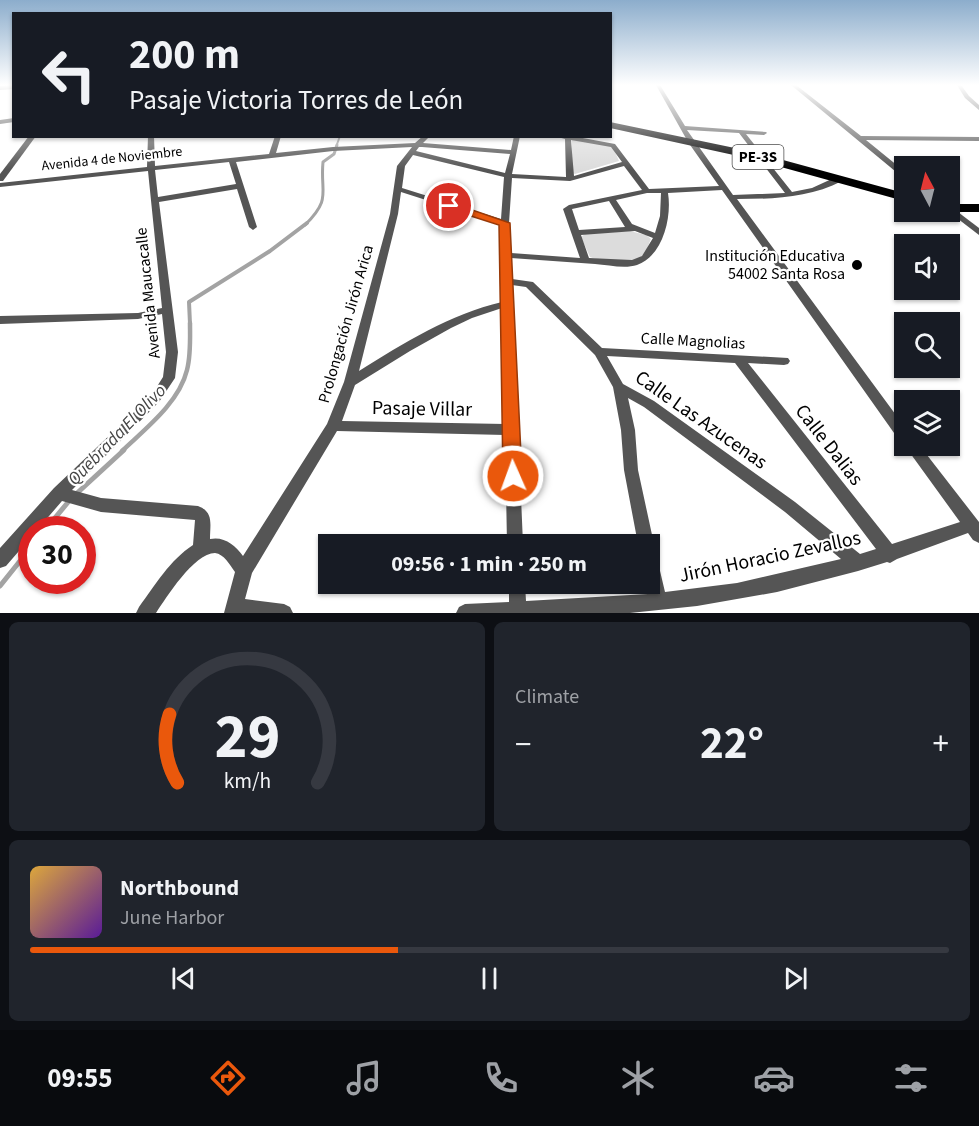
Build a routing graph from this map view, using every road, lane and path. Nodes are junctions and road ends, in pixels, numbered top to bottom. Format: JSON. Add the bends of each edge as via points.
{"nodes":[{"id":1,"x":675,"y":114,"type":"edge"},
{"id":2,"x":829,"y":114,"type":"edge"},
{"id":3,"x":612,"y":125,"type":"edge"},
{"id":4,"x":683,"y":128,"type":"junction"},
{"id":5,"x":741,"y":132,"type":"junction"},
{"id":6,"x":764,"y":133,"type":"dead end"},
{"id":7,"x":31,"y":138,"type":"edge"},
{"id":8,"x":151,"y":138,"type":"edge"},
{"id":9,"x":277,"y":138,"type":"edge"},
{"id":10,"x":425,"y":138,"type":"edge"},
{"id":11,"x":517,"y":138,"type":"edge"},
{"id":12,"x":568,"y":138,"type":"edge"},
{"id":13,"x":574,"y":138,"type":"edge"},
{"id":14,"x":859,"y":138,"type":"junction"},
{"id":15,"x":979,"y":139,"type":"edge"},
{"id":16,"x":691,"y":142,"type":"junction"},
{"id":17,"x":414,"y":148,"type":"junction"},
{"id":18,"x":514,"y":152,"type":"junction"},
{"id":19,"x":272,"y":154,"type":"junction"},
{"id":20,"x":763,"y":158,"type":"junction"},
{"id":21,"x":232,"y":159,"type":"junction"},
{"id":22,"x":14,"y":160,"type":"junction"},
{"id":23,"x":0,"y":161,"type":"edge"},
{"id":24,"x":627,"y":163,"type":"junction"},
{"id":25,"x":894,"y":166,"type":"edge"},
{"id":26,"x":151,"y":168,"type":"junction"},
{"id":27,"x":508,"y":176,"type":"junction"},
{"id":28,"x":0,"y":179,"type":"edge"},
{"id":29,"x":570,"y":179,"type":"junction"},
{"id":30,"x":839,"y":179,"type":"junction"},
{"id":31,"x":0,"y":185,"type":"edge"},
{"id":32,"x":240,"y":186,"type":"junction"},
{"id":33,"x":398,"y":189,"type":"junction"},
{"id":34,"x":664,"y":190,"type":"junction"},
{"id":35,"x":647,"y":191,"type":"junction"},
{"id":36,"x":728,"y":193,"type":"junction"},
{"id":37,"x":790,"y":194,"type":"junction"},
{"id":38,"x":894,"y":194,"type":"edge"},
{"id":39,"x":611,"y":199,"type":"junction"},
{"id":40,"x":154,"y":200,"type":"junction"},
{"id":41,"x":960,"y":208,"type":"edge"},
{"id":42,"x":979,"y":208,"type":"edge"},
{"id":43,"x":960,"y":216,"type":"edge"},
{"id":44,"x":505,"y":223,"type":"junction"},
{"id":45,"x":253,"y":227,"type":"dead end"},
{"id":46,"x":634,"y":229,"type":"junction"},
{"id":47,"x":979,"y":232,"type":"edge"},
{"id":48,"x":575,"y":233,"type":"junction"},
{"id":49,"x":657,"y":237,"type":"junction"},
{"id":50,"x":506,"y":255,"type":"junction"},
{"id":51,"x":585,"y":259,"type":"junction"},
{"id":52,"x":506,"y":281,"type":"junction"},
{"id":53,"x":507,"y":304,"type":"junction"},
{"id":54,"x":166,"y":310,"type":"junction"},
{"id":55,"x":0,"y":320,"type":"edge"},
{"id":56,"x":599,"y":352,"type":"junction"},
{"id":57,"x":739,"y":360,"type":"junction"},
{"id":58,"x":784,"y":361,"type":"dead end"},
{"id":59,"x":350,"y":382,"type":"junction"},
{"id":60,"x":620,"y":387,"type":"junction"},
{"id":61,"x":894,"y":422,"type":"edge"},
{"id":62,"x":333,"y":426,"type":"junction"},
{"id":63,"x":511,"y":430,"type":"junction"},
{"id":64,"x":920,"y":456,"type":"edge"},
{"id":65,"x":68,"y":496,"type":"junction"},
{"id":66,"x":975,"y":530,"type":"edge"},
{"id":67,"x":515,"y":534,"type":"edge"},
{"id":68,"x":644,"y":534,"type":"edge"},
{"id":69,"x":201,"y":548,"type":"junction"},
{"id":70,"x":890,"y":555,"type":"junction"},
{"id":71,"x":0,"y":560,"type":"edge"},
{"id":72,"x":858,"y":563,"type":"junction"},
{"id":73,"x":244,"y":570,"type":"junction"},
{"id":74,"x":517,"y":594,"type":"edge"},
{"id":75,"x":656,"y":594,"type":"edge"},
{"id":76,"x":658,"y":602,"type":"junction"},
{"id":77,"x":234,"y":609,"type":"edge"},
{"id":78,"x":518,"y":611,"type":"edge"},
{"id":79,"x":145,"y":613,"type":"edge"},
{"id":80,"x":284,"y":613,"type":"edge"},
{"id":81,"x":465,"y":613,"type":"edge"}],
"edges":[{"from":1,"to":4,"type":"street"},
{"from":2,"to":14,"type":"street"},
{"from":3,"to":16,"type":"highway","number":"PE-3S"},
{"from":4,"to":5,"type":"street"},
{"from":4,"to":16,"type":"street"},
{"from":5,"to":6,"type":"street"},
{"from":5,"to":20,"type":"street"},
{"from":7,"to":22,"type":"street"},
{"from":8,"to":26,"type":"street","name":"Avenida Maucacalle"},
{"from":9,"to":19,"type":"street"},
{"from":10,"to":17,"type":"street","name":"Prolongación Jirón Arica"},
{"from":11,"to":18,"type":"street"},
{"from":12,"to":29,"type":"street"},
{"from":13,"to":24,"type":"street","via":[[613,145]]},
{"from":14,"to":15,"type":"street"},
{"from":14,"to":25,"type":"street"},
{"from":16,"to":20,"type":"highway","number":"PE-3S"},
{"from":16,"to":36,"type":"street"},
{"from":17,"to":18,"type":"street","name":"Avenida 4 de Noviembre"},
{"from":17,"to":19,"type":"street","name":"Avenida 4 de Noviembre","via":[[331,147]]},
{"from":17,"to":27,"type":"street"},
{"from":17,"to":33,"type":"street","name":"Prolongación Jirón Arica","via":[[401,166]]},
{"from":18,"to":27,"type":"street"},
{"from":19,"to":21,"type":"street","name":"Avenida 4 de Noviembre"},
{"from":20,"to":30,"type":"highway","number":"PE-3S"},
{"from":20,"to":37,"type":"street"},
{"from":21,"to":26,"type":"street","name":"Avenida 4 de Noviembre"},
{"from":21,"to":32,"type":"street"},
{"from":22,"to":23,"type":"street"},
{"from":22,"to":28,"type":"street"},
{"from":24,"to":29,"type":"street"},
{"from":24,"to":35,"type":"street"},
{"from":26,"to":31,"type":"street","name":"Avenida 4 de Noviembre"},
{"from":26,"to":40,"type":"street","name":"Avenida Maucacalle"},
{"from":27,"to":29,"type":"street"},
{"from":27,"to":44,"type":"street"},
{"from":30,"to":37,"type":"street","via":[[826,187]]},
{"from":30,"to":38,"type":"highway","number":"PE-3S"},
{"from":32,"to":40,"type":"street"},
{"from":32,"to":45,"type":"street"},
{"from":33,"to":44,"type":"street"},
{"from":33,"to":59,"type":"street","name":"Prolongación Jirón Arica"},
{"from":34,"to":35,"type":"street"},
{"from":34,"to":36,"type":"street"},
{"from":34,"to":49,"type":"street","via":[[667,206]]},
{"from":35,"to":39,"type":"street"},
{"from":36,"to":37,"type":"street"},
{"from":36,"to":61,"type":"street"},
{"from":39,"to":46,"type":"street"},
{"from":39,"to":48,"type":"street","via":[[568,207]]},
{"from":40,"to":54,"type":"street","name":"Avenida Maucacalle"},
{"from":41,"to":42,"type":"highway"},
{"from":43,"to":47,"type":"street"},
{"from":44,"to":50,"type":"street"},
{"from":46,"to":48,"type":"street"},
{"from":46,"to":49,"type":"street"},
{"from":48,"to":51,"type":"street"},
{"from":49,"to":51,"type":"street","via":[[645,258],[633,262]]},
{"from":50,"to":51,"type":"street"},
{"from":50,"to":52,"type":"street"},
{"from":52,"to":53,"type":"street"},
{"from":52,"to":56,"type":"street","name":"Calle Las Azucenas","via":[[529,284]]},
{"from":53,"to":59,"type":"street","via":[[488,307],[460,320]]},
{"from":53,"to":63,"type":"street"},
{"from":54,"to":55,"type":"street","via":[[138,316]]},
{"from":54,"to":65,"type":"street","name":"Avenida Maucacalle","via":[[172,361],[164,388]]},
{"from":56,"to":57,"type":"street","name":"Calle Magnolias"},
{"from":56,"to":60,"type":"street","name":"Calle Las Azucenas"},
{"from":57,"to":58,"type":"street","name":"Calle Magnolias"},
{"from":57,"to":70,"type":"street","name":"Calle Dalias"},
{"from":59,"to":62,"type":"street","name":"Prolongación Jirón Arica"},
{"from":60,"to":68,"type":"street"},
{"from":60,"to":72,"type":"street","name":"Calle Las Azucenas","via":[[650,404],[781,500]]},
{"from":62,"to":63,"type":"street","name":"Pasaje Villar"},
{"from":62,"to":73,"type":"street","name":"Prolongación Jirón Arica"},
{"from":63,"to":67,"type":"street"},
{"from":64,"to":66,"type":"street"},
{"from":65,"to":69,"type":"street","via":[[101,505],[198,513],[204,524]]},
{"from":65,"to":71,"type":"street","name":"Avenida Maucacalle"},
{"from":66,"to":70,"type":"street","name":"Jirón Horacio Zevallos"},
{"from":69,"to":73,"type":"street","via":[[226,549]]},
{"from":69,"to":79,"type":"street","via":[[187,558]]},
{"from":70,"to":72,"type":"street","name":"Jirón Horacio Zevallos"},
{"from":72,"to":76,"type":"street","name":"Jirón Horacio Zevallos","via":[[755,587]]},
{"from":73,"to":77,"type":"street","name":"Prolongación Jirón Arica"},
{"from":74,"to":78,"type":"street"},
{"from":75,"to":76,"type":"street"},
{"from":76,"to":78,"type":"street","name":"Jirón Horacio Zevallos"},
{"from":77,"to":80,"type":"street"},
{"from":78,"to":81,"type":"street","name":"Jirón Horacio Zevallos"}]}
